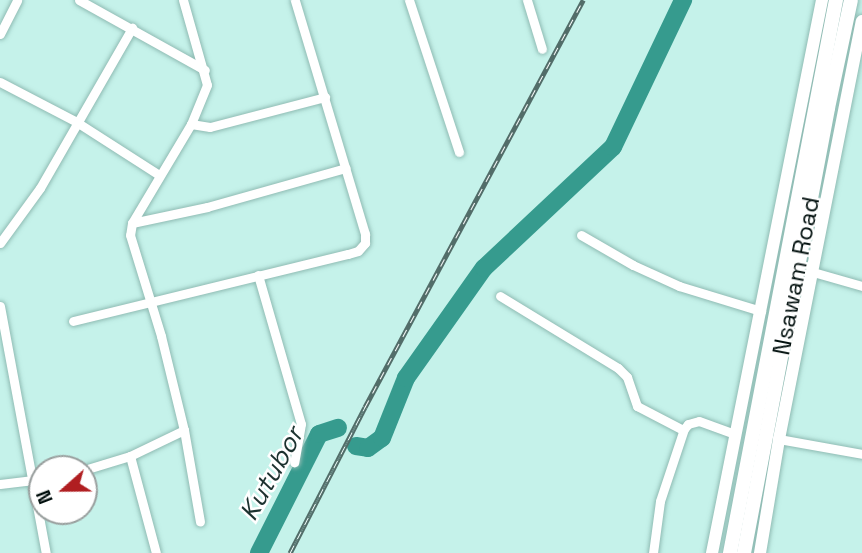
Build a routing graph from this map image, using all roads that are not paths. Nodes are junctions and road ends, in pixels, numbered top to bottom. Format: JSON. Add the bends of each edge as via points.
{"nodes":[{"id":1,"x":17,"y":0,"type":"edge"},
{"id":2,"x":79,"y":0,"type":"edge"},
{"id":3,"x":183,"y":0,"type":"edge"},
{"id":4,"x":295,"y":0,"type":"edge"},
{"id":5,"x":409,"y":0,"type":"edge"},
{"id":6,"x":527,"y":0,"type":"edge"},
{"id":7,"x":822,"y":0,"type":"edge"},
{"id":8,"x":836,"y":0,"type":"edge"},
{"id":9,"x":851,"y":0,"type":"edge"},
{"id":10,"x":862,"y":21,"type":"edge"},
{"id":11,"x":132,"y":28,"type":"junction"},
{"id":12,"x":0,"y":34,"type":"edge"},
{"id":13,"x":542,"y":49,"type":"dead end"},
{"id":14,"x":205,"y":70,"type":"junction"},
{"id":15,"x":0,"y":82,"type":"edge"},
{"id":16,"x":326,"y":97,"type":"junction"},
{"id":17,"x":75,"y":121,"type":"junction"},
{"id":18,"x":191,"y":124,"type":"junction"},
{"id":19,"x":459,"y":152,"type":"dead end"},
{"id":20,"x":346,"y":168,"type":"junction"},
{"id":21,"x":159,"y":175,"type":"junction"},
{"id":22,"x":132,"y":223,"type":"junction"},
{"id":23,"x":581,"y":235,"type":"dead end"},
{"id":24,"x":0,"y":243,"type":"edge"},
{"id":25,"x":813,"y":272,"type":"junction"},
{"id":26,"x":258,"y":275,"type":"junction"},
{"id":27,"x":862,"y":286,"type":"edge"},
{"id":28,"x":500,"y":296,"type":"dead end"},
{"id":29,"x":151,"y":304,"type":"junction"},
{"id":30,"x":0,"y":306,"type":"edge"},
{"id":31,"x":761,"y":311,"type":"junction"},
{"id":32,"x":73,"y":321,"type":"dead end"},
{"id":33,"x":184,"y":430,"type":"junction"},
{"id":34,"x":683,"y":430,"type":"junction"},
{"id":35,"x":735,"y":434,"type":"junction"},
{"id":36,"x":779,"y":439,"type":"junction"},
{"id":37,"x":862,"y":454,"type":"edge"},
{"id":38,"x":32,"y":455,"type":"edge"},
{"id":39,"x":130,"y":456,"type":"junction"},
{"id":40,"x":294,"y":462,"type":"dead end"},
{"id":41,"x":98,"y":466,"type":"edge"},
{"id":42,"x":28,"y":481,"type":"edge"},
{"id":43,"x":0,"y":484,"type":"edge"},
{"id":44,"x":200,"y":522,"type":"dead end"},
{"id":45,"x":43,"y":525,"type":"edge"},
{"id":46,"x":46,"y":553,"type":"edge"},
{"id":47,"x":156,"y":553,"type":"edge"},
{"id":48,"x":653,"y":553,"type":"edge"},
{"id":49,"x":712,"y":553,"type":"edge"},
{"id":50,"x":730,"y":553,"type":"edge"},
{"id":51,"x":744,"y":553,"type":"edge"},
{"id":52,"x":760,"y":553,"type":"edge"}],
"edges":[{"from":1,"to":12,"type":"street"},
{"from":2,"to":11,"type":"street"},
{"from":3,"to":14,"type":"street"},
{"from":4,"to":16,"type":"street"},
{"from":5,"to":19,"type":"street"},
{"from":6,"to":13,"type":"street"},
{"from":7,"to":31,"type":"main road"},
{"from":8,"to":50,"type":"highway","name":"Nsawam Road"},
{"from":9,"to":51,"type":"highway","name":"Nsawam Road"},
{"from":10,"to":25,"type":"main road"},
{"from":11,"to":14,"type":"street"},
{"from":11,"to":17,"type":"street"},
{"from":14,"to":18,"type":"street","via":[[206,85]]},
{"from":15,"to":17,"type":"street"},
{"from":16,"to":18,"type":"street","via":[[210,127]]},
{"from":16,"to":20,"type":"street"},
{"from":17,"to":21,"type":"street"},
{"from":17,"to":24,"type":"street","via":[[40,188]]},
{"from":18,"to":21,"type":"street"},
{"from":20,"to":22,"type":"street"},
{"from":20,"to":26,"type":"street","via":[[365,234],[362,247]]},
{"from":21,"to":22,"type":"street"},
{"from":22,"to":29,"type":"street","via":[[131,241]]},
{"from":23,"to":31,"type":"street","via":[[679,286]]},
{"from":25,"to":27,"type":"street"},
{"from":25,"to":36,"type":"main road"},
{"from":26,"to":29,"type":"street"},
{"from":26,"to":40,"type":"street","via":[[301,424]]},
{"from":28,"to":34,"type":"street","via":[[618,368],[627,377],[637,405]]},
{"from":29,"to":32,"type":"street"},
{"from":29,"to":33,"type":"street"},
{"from":30,"to":38,"type":"street"},
{"from":31,"to":35,"type":"main road"},
{"from":33,"to":39,"type":"street"},
{"from":33,"to":44,"type":"street"},
{"from":34,"to":35,"type":"street","via":[[699,421]]},
{"from":34,"to":48,"type":"street","via":[[660,501]]},
{"from":35,"to":49,"type":"main road"},
{"from":36,"to":37,"type":"street"},
{"from":36,"to":52,"type":"main road"},
{"from":39,"to":41,"type":"street"},
{"from":39,"to":47,"type":"street"},
{"from":42,"to":43,"type":"street"},
{"from":45,"to":46,"type":"street"}]}
